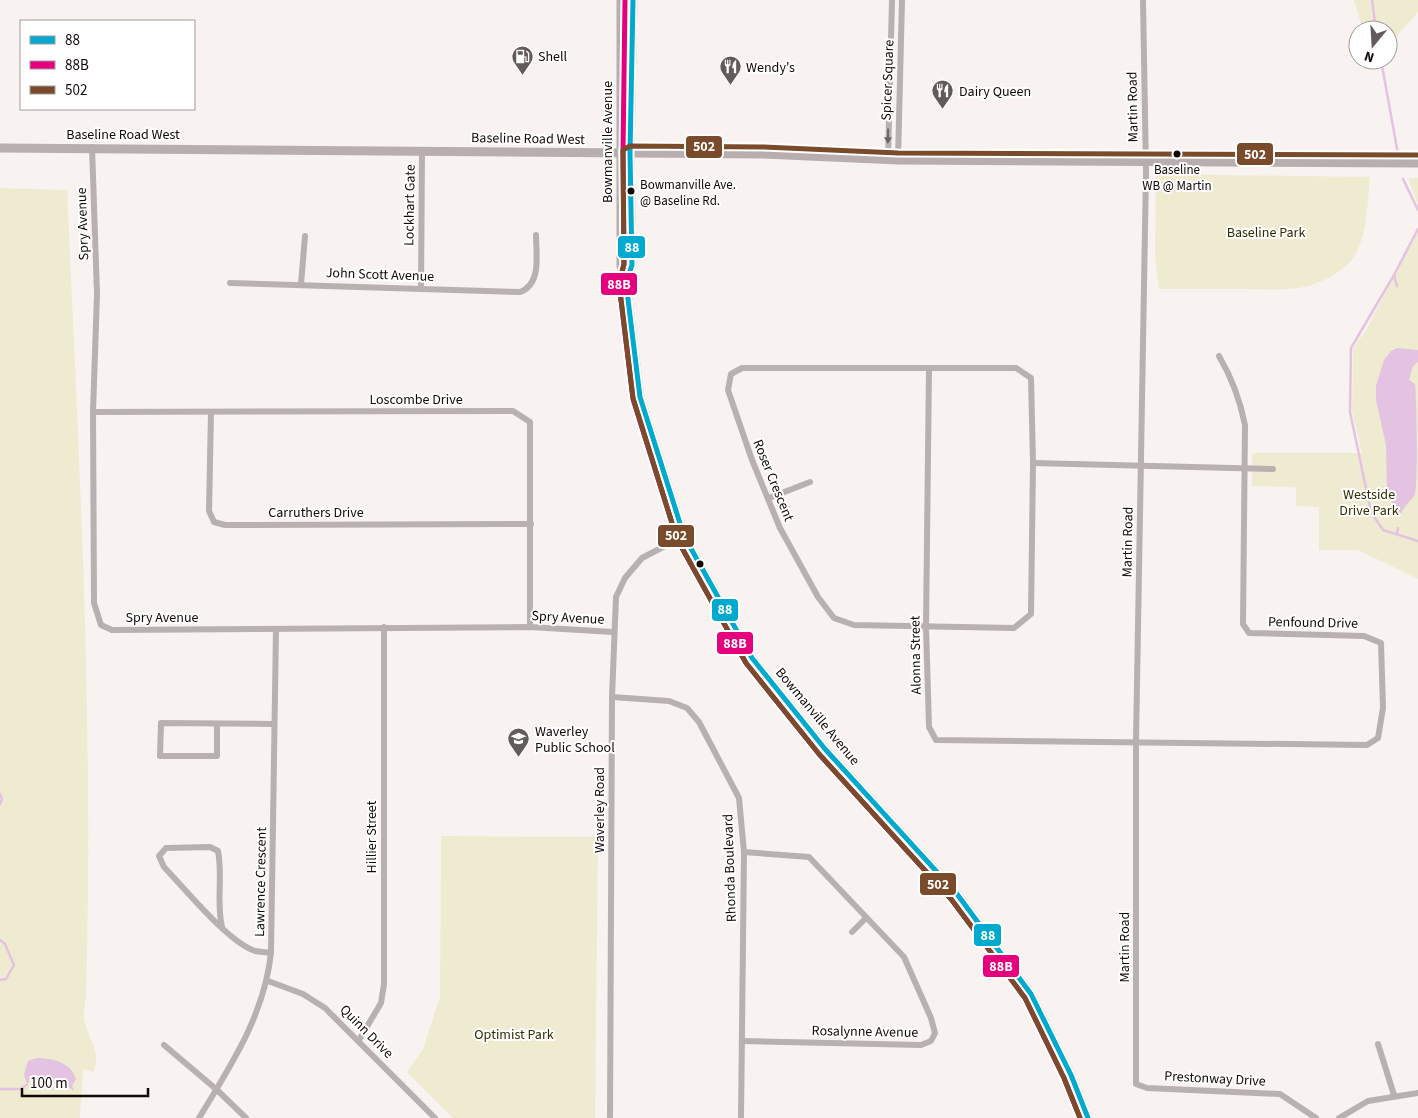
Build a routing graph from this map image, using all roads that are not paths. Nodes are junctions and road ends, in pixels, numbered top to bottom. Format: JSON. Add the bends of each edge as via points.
{"nodes":[{"id":1,"x":621,"y":0,"type":"edge"},
{"id":2,"x":633,"y":0,"type":"edge"},
{"id":3,"x":892,"y":0,"type":"edge"},
{"id":4,"x":902,"y":0,"type":"edge"},
{"id":5,"x":1143,"y":0,"type":"edge"},
{"id":6,"x":92,"y":147,"type":"junction"},
{"id":7,"x":0,"y":148,"type":"edge"},
{"id":8,"x":422,"y":151,"type":"junction"},
{"id":9,"x":625,"y":153,"type":"junction"},
{"id":10,"x":888,"y":160,"type":"junction"},
{"id":11,"x":898,"y":160,"type":"junction"},
{"id":12,"x":1146,"y":161,"type":"junction"},
{"id":13,"x":1418,"y":163,"type":"edge"},
{"id":14,"x":536,"y":235,"type":"dead end"},
{"id":15,"x":305,"y":236,"type":"dead end"},
{"id":16,"x":230,"y":283,"type":"dead end"},
{"id":17,"x":301,"y":284,"type":"junction"},
{"id":18,"x":421,"y":289,"type":"junction"},
{"id":19,"x":1219,"y":356,"type":"dead end"},
{"id":20,"x":929,"y":368,"type":"junction"},
{"id":21,"x":93,"y":412,"type":"junction"},
{"id":22,"x":210,"y":412,"type":"junction"},
{"id":23,"x":1033,"y":463,"type":"junction"},
{"id":24,"x":1140,"y":467,"type":"junction"},
{"id":25,"x":1245,"y":469,"type":"junction"},
{"id":26,"x":1273,"y":469,"type":"dead end"},
{"id":27,"x":810,"y":482,"type":"dead end"},
{"id":28,"x":769,"y":498,"type":"junction"},
{"id":29,"x":531,"y":524,"type":"junction"},
{"id":30,"x":684,"y":536,"type":"junction"},
{"id":31,"x":384,"y":627,"type":"junction"},
{"id":32,"x":530,"y":627,"type":"junction"},
{"id":33,"x":926,"y":627,"type":"junction"},
{"id":34,"x":276,"y":630,"type":"junction"},
{"id":35,"x":613,"y":632,"type":"junction"},
{"id":36,"x":612,"y":696,"type":"junction"},
{"id":37,"x":217,"y":724,"type":"junction"},
{"id":38,"x":273,"y":724,"type":"junction"},
{"id":39,"x":1136,"y":741,"type":"junction"},
{"id":40,"x":744,"y":852,"type":"junction"},
{"id":41,"x":865,"y":919,"type":"junction"},
{"id":42,"x":222,"y":926,"type":"junction"},
{"id":43,"x":852,"y":932,"type":"dead end"},
{"id":44,"x":271,"y":953,"type":"junction"},
{"id":45,"x":268,"y":981,"type":"junction"},
{"id":46,"x":359,"y":1040,"type":"junction"},
{"id":47,"x":742,"y":1041,"type":"junction"},
{"id":48,"x":1378,"y":1044,"type":"dead end"},
{"id":49,"x":164,"y":1045,"type":"dead end"},
{"id":50,"x":1136,"y":1084,"type":"joint"},
{"id":51,"x":216,"y":1089,"type":"junction"},
{"id":52,"x":1418,"y":1093,"type":"edge"},
{"id":53,"x":1394,"y":1096,"type":"junction"},
{"id":54,"x":199,"y":1118,"type":"edge"},
{"id":55,"x":246,"y":1118,"type":"edge"},
{"id":56,"x":435,"y":1118,"type":"edge"},
{"id":57,"x":610,"y":1118,"type":"edge"},
{"id":58,"x":741,"y":1118,"type":"edge"},
{"id":59,"x":1088,"y":1118,"type":"edge"},
{"id":60,"x":1316,"y":1118,"type":"edge"},
{"id":61,"x":1339,"y":1118,"type":"edge"}],
"edges":[{"from":1,"to":9,"type":"main road","name":"Bowmanville Avenue"},
{"from":2,"to":9,"type":"main road","name":"Bowmanville Avenue"},
{"from":3,"to":10,"type":"street","name":"Spicer Square","one_way":true},
{"from":4,"to":11,"type":"street","name":"Spicer Square"},
{"from":5,"to":12,"type":"street","name":"Martin Road"},
{"from":6,"to":7,"type":"main road","name":"Baseline Road West"},
{"from":6,"to":8,"type":"main road","name":"Baseline Road West"},
{"from":6,"to":21,"type":"street","name":"Spry Avenue","via":[[97,294]]},
{"from":8,"to":9,"type":"main road","name":"Baseline Road West"},
{"from":8,"to":18,"type":"street","name":"Lockhart Gate"},
{"from":9,"to":10,"type":"main road","name":"Baseline Road West","via":[[764,154]]},
{"from":9,"to":30,"type":"main road","name":"Bowmanville Avenue","via":[[632,265],[626,283],[640,397]]},
{"from":10,"to":11,"type":"main road","name":"Baseline Road West"},
{"from":11,"to":12,"type":"main road","name":"Baseline Road West"},
{"from":12,"to":13,"type":"main road","name":"Baseline Road West"},
{"from":12,"to":24,"type":"street","name":"Martin Road"},
{"from":14,"to":18,"type":"street","name":"John Scott Avenue","via":[[535,278],[529,288],[520,292]]},
{"from":15,"to":17,"type":"street"},
{"from":16,"to":17,"type":"street","name":"John Scott Avenue"},
{"from":17,"to":18,"type":"street","name":"John Scott Avenue"},
{"from":19,"to":25,"type":"street","via":[[1241,403],[1246,425]]},
{"from":20,"to":23,"type":"street","name":"Roser Crescent","via":[[1016,368],[1031,378]]},
{"from":20,"to":28,"type":"street","name":"Roser Crescent","via":[[742,368],[730,374],[728,390]]},
{"from":20,"to":33,"type":"street","name":"Alonna Street"},
{"from":21,"to":22,"type":"street","name":"Loscombe Drive"},
{"from":21,"to":34,"type":"street","name":"Spry Avenue","via":[[94,603],[101,624],[112,630]]},
{"from":22,"to":29,"type":"street","name":"Loscombe Drive","via":[[513,411],[530,422]]},
{"from":22,"to":29,"type":"street","name":"Carruthers Drive","via":[[209,511],[214,522],[225,525]]},
{"from":23,"to":24,"type":"street"},
{"from":23,"to":33,"type":"street","name":"Roser Crescent","via":[[1031,614],[1014,628]]},
{"from":24,"to":25,"type":"street"},
{"from":24,"to":39,"type":"street","name":"Martin Road"},
{"from":25,"to":26,"type":"street"},
{"from":25,"to":39,"type":"street","name":"Penfound Drive","via":[[1243,624],[1249,633],[1364,636],[1381,643],[1383,708],[1378,738],[1367,745]]},
{"from":27,"to":28,"type":"street"},
{"from":28,"to":33,"type":"street","name":"Roser Crescent","via":[[780,528],[818,597],[834,618],[854,625]]},
{"from":29,"to":32,"type":"street","name":"Loscombe Drive"},
{"from":30,"to":35,"type":"street","name":"Waverley Road","via":[[642,558],[625,578],[616,596]]},
{"from":30,"to":59,"type":"main road","name":"Bowmanville Avenue","via":[[752,658],[825,749],[957,894],[1031,994],[1071,1075]]},
{"from":31,"to":32,"type":"street","name":"Spry Avenue"},
{"from":31,"to":34,"type":"street","name":"Spry Avenue"},
{"from":31,"to":46,"type":"street","name":"Hillier Street","via":[[384,984],[381,1003]]},
{"from":32,"to":35,"type":"street","name":"Spry Avenue"},
{"from":33,"to":39,"type":"street","name":"Alonna Street","via":[[929,727],[936,740]]},
{"from":34,"to":38,"type":"street","name":"Lawrence Crescent"},
{"from":35,"to":36,"type":"street","name":"Waverley Road"},
{"from":36,"to":40,"type":"street","name":"Rhonda Boulevard","via":[[669,700],[687,708],[699,722],[739,798]]},
{"from":36,"to":57,"type":"street","name":"Waverley Road"},
{"from":37,"to":37,"type":"street","via":[[161,723],[160,756],[217,756]]},
{"from":37,"to":38,"type":"street"},
{"from":38,"to":44,"type":"street","name":"Lawrence Crescent"},
{"from":39,"to":50,"type":"street","name":"Martin Road"},
{"from":40,"to":41,"type":"street","name":"Rosalynne Avenue","via":[[809,857]]},
{"from":40,"to":47,"type":"street","name":"Rhonda Boulevard"},
{"from":41,"to":43,"type":"street"},
{"from":41,"to":47,"type":"street","name":"Rosalynne Avenue","via":[[904,957],[936,1033],[931,1041],[921,1045]]},
{"from":42,"to":42,"type":"street","via":[[218,913],[218,851],[210,847],[166,848],[160,856],[164,867]]},
{"from":42,"to":44,"type":"street","via":[[236,940],[255,950]]},
{"from":44,"to":45,"type":"street","name":"Lawrence Crescent"},
{"from":45,"to":46,"type":"street","name":"Quinn Drive","via":[[303,994],[325,1008]]},
{"from":45,"to":51,"type":"street","name":"Lawrence Crescent","via":[[247,1038]]},
{"from":46,"to":56,"type":"street","name":"Quinn Drive"},
{"from":47,"to":58,"type":"street","name":"Rhonda Boulevard"},
{"from":48,"to":53,"type":"street"},
{"from":49,"to":51,"type":"street"},
{"from":50,"to":60,"type":"street","name":"Prestonway Drive","via":[[1146,1088],[1280,1094]]},
{"from":51,"to":54,"type":"street","name":"Lawrence Crescent"},
{"from":51,"to":55,"type":"street"},
{"from":52,"to":53,"type":"street"},
{"from":53,"to":61,"type":"street","via":[[1368,1101]]}]}
